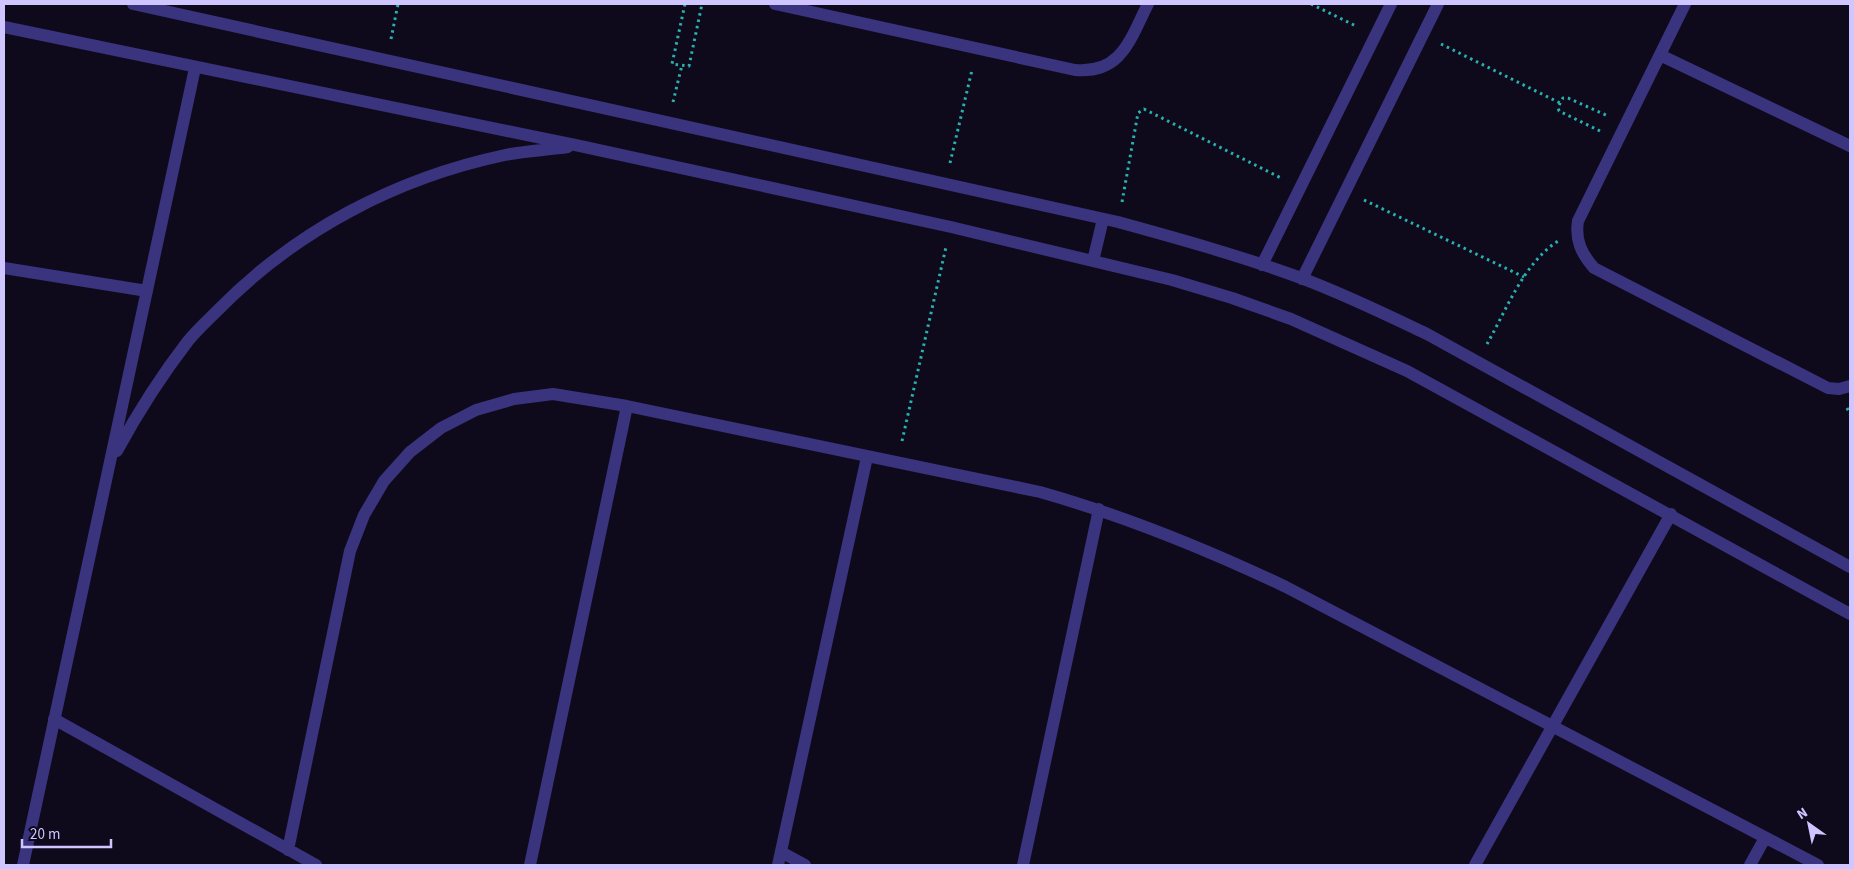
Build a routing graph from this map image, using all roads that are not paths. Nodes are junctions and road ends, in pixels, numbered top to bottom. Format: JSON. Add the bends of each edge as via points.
{"nodes":[{"id":1,"x":133,"y":4,"type":"edge"},
{"id":2,"x":775,"y":4,"type":"edge"},
{"id":3,"x":1148,"y":4,"type":"edge"},
{"id":4,"x":1391,"y":4,"type":"edge"},
{"id":5,"x":1438,"y":4,"type":"edge"},
{"id":6,"x":1685,"y":4,"type":"edge"},
{"id":7,"x":4,"y":27,"type":"edge"},
{"id":8,"x":1660,"y":55,"type":"junction"},
{"id":9,"x":196,"y":68,"type":"junction"},
{"id":10,"x":580,"y":146,"type":"junction"},
{"id":11,"x":1850,"y":146,"type":"edge"},
{"id":12,"x":1103,"y":219,"type":"junction"},
{"id":13,"x":1093,"y":261,"type":"junction"},
{"id":14,"x":1262,"y":265,"type":"junction"},
{"id":15,"x":4,"y":268,"type":"edge"},
{"id":16,"x":1302,"y":279,"type":"junction"},
{"id":17,"x":147,"y":291,"type":"junction"},
{"id":18,"x":1850,"y":386,"type":"edge"},
{"id":19,"x":627,"y":406,"type":"junction"},
{"id":20,"x":867,"y":457,"type":"junction"},
{"id":21,"x":110,"y":464,"type":"junction"},
{"id":22,"x":1099,"y":509,"type":"junction"},
{"id":23,"x":1671,"y":514,"type":"junction"},
{"id":24,"x":1850,"y":567,"type":"edge"},
{"id":25,"x":1850,"y":614,"type":"edge"},
{"id":26,"x":54,"y":719,"type":"junction"},
{"id":27,"x":1553,"y":726,"type":"junction"},
{"id":28,"x":1765,"y":838,"type":"junction"},
{"id":29,"x":288,"y":850,"type":"junction"},
{"id":30,"x":781,"y":852,"type":"junction"},
{"id":31,"x":23,"y":865,"type":"edge"},
{"id":32,"x":316,"y":865,"type":"edge"},
{"id":33,"x":530,"y":865,"type":"edge"},
{"id":34,"x":778,"y":865,"type":"edge"},
{"id":35,"x":805,"y":865,"type":"edge"},
{"id":36,"x":1023,"y":865,"type":"edge"},
{"id":37,"x":1475,"y":865,"type":"edge"},
{"id":38,"x":1750,"y":865,"type":"edge"},
{"id":39,"x":1818,"y":865,"type":"edge"}],
"edges":[{"from":1,"to":12,"type":"street"},
{"from":2,"to":3,"type":"street","via":[[1090,71],[1104,68],[1117,59]]},
{"from":4,"to":14,"type":"street"},
{"from":5,"to":16,"type":"street"},
{"from":6,"to":8,"type":"street"},
{"from":7,"to":9,"type":"street"},
{"from":8,"to":11,"type":"street"},
{"from":8,"to":18,"type":"street","via":[[1578,221],[1576,234],[1585,258],[1594,268],[1828,388]]},
{"from":9,"to":10,"type":"street"},
{"from":9,"to":17,"type":"street"},
{"from":10,"to":13,"type":"street"},
{"from":10,"to":21,"type":"street","via":[[506,155],[434,174],[364,202],[300,240],[242,285],[190,339],[145,399]]},
{"from":12,"to":13,"type":"street"},
{"from":12,"to":14,"type":"street"},
{"from":13,"to":23,"type":"street","via":[[1232,298],[1350,344],[1407,371]]},
{"from":14,"to":16,"type":"street"},
{"from":15,"to":17,"type":"street"},
{"from":16,"to":24,"type":"street","via":[[1410,326]]},
{"from":17,"to":21,"type":"street"},
{"from":19,"to":20,"type":"street"},
{"from":19,"to":29,"type":"street","via":[[553,394],[514,399],[476,410],[410,452],[384,481],[364,515],[350,551]]},
{"from":19,"to":33,"type":"street"},
{"from":20,"to":22,"type":"street","via":[[1040,492]]},
{"from":20,"to":30,"type":"street"},
{"from":21,"to":26,"type":"street"},
{"from":22,"to":27,"type":"street","via":[[1221,556],[1286,587]]},
{"from":22,"to":36,"type":"street"},
{"from":23,"to":25,"type":"street"},
{"from":23,"to":27,"type":"street"},
{"from":26,"to":29,"type":"street"},
{"from":26,"to":31,"type":"street"},
{"from":27,"to":28,"type":"street"},
{"from":27,"to":37,"type":"street"},
{"from":28,"to":38,"type":"street"},
{"from":28,"to":39,"type":"street"},
{"from":29,"to":32,"type":"street"},
{"from":30,"to":34,"type":"street"},
{"from":30,"to":35,"type":"street"}]}
